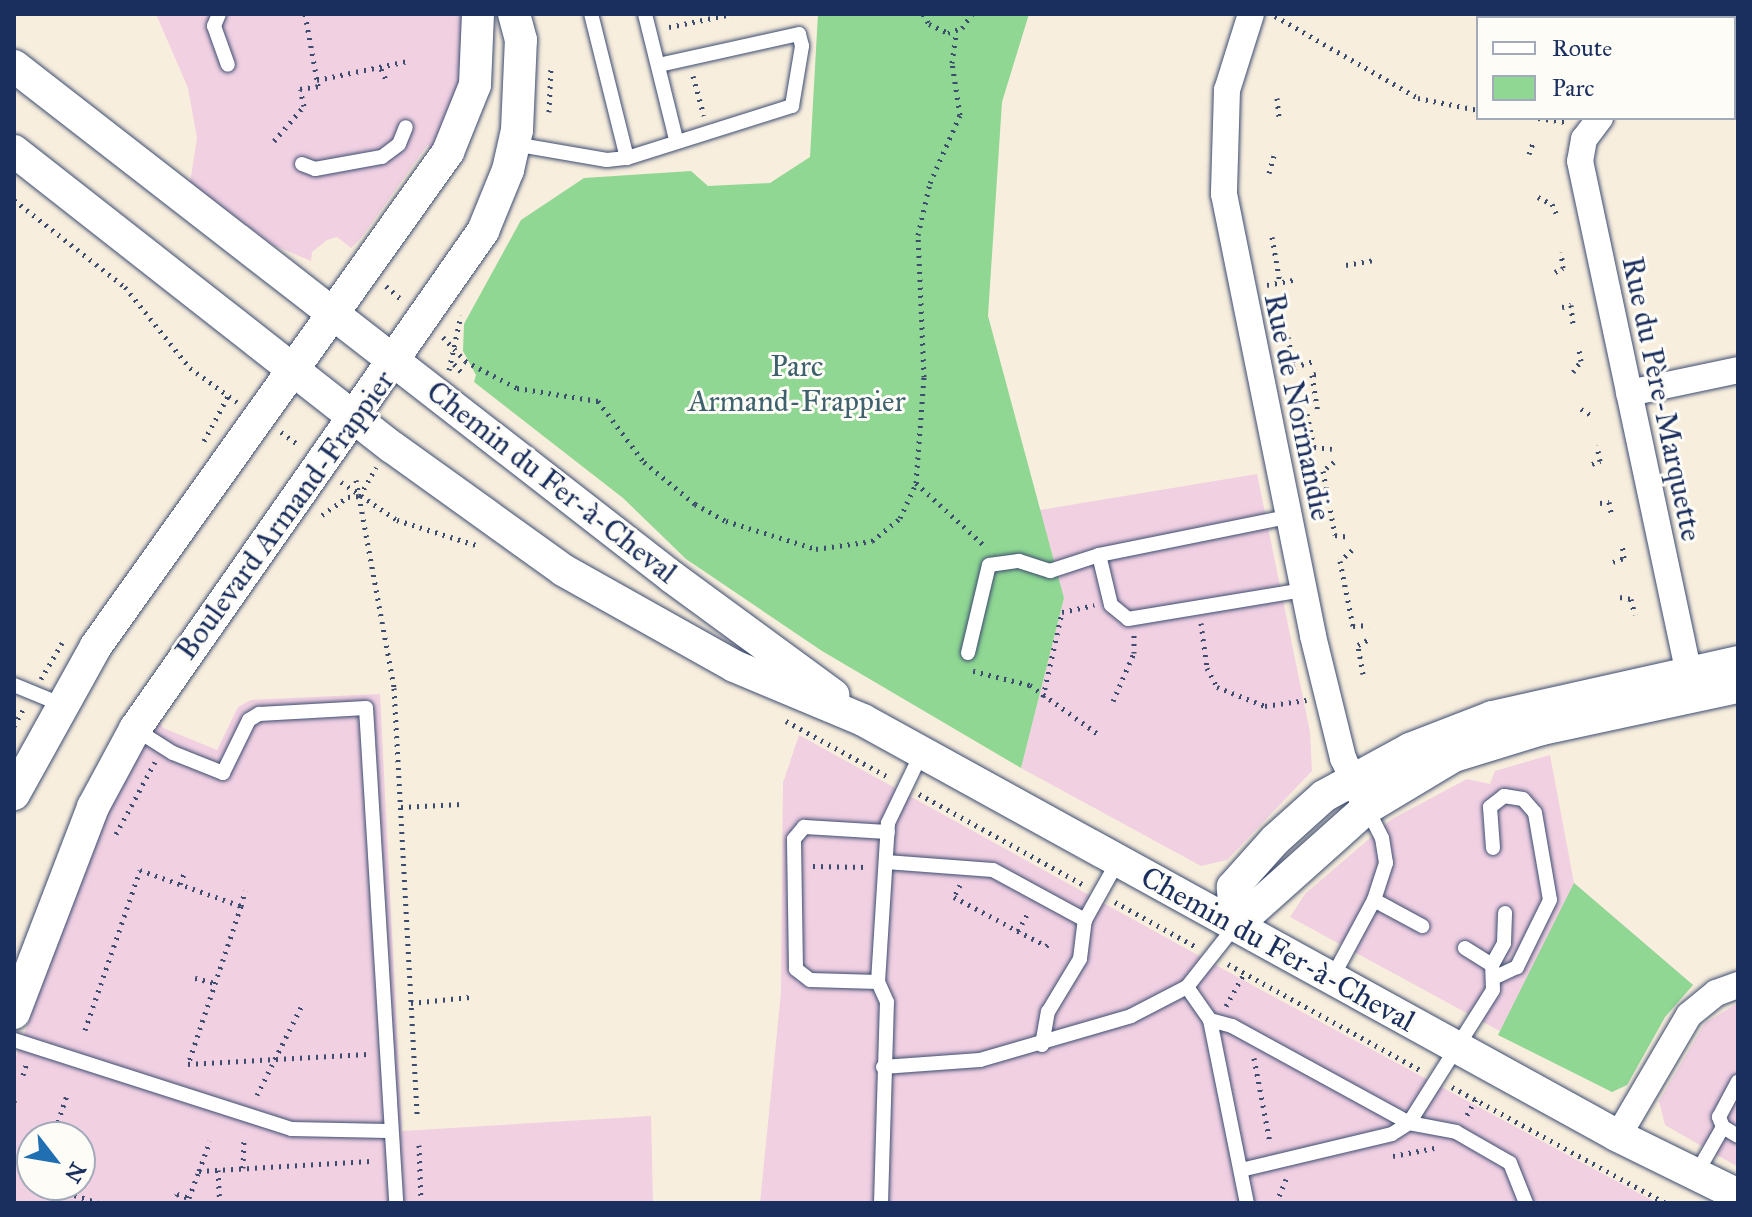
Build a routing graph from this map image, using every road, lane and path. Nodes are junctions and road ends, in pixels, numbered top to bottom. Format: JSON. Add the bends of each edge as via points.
{"nodes":[{"id":1,"x":219,"y":14,"type":"edge"},
{"id":2,"x":305,"y":14,"type":"edge"},
{"id":3,"x":478,"y":14,"type":"edge"},
{"id":4,"x":514,"y":14,"type":"edge"},
{"id":5,"x":591,"y":14,"type":"edge"},
{"id":6,"x":645,"y":14,"type":"edge"},
{"id":7,"x":666,"y":14,"type":"edge"},
{"id":8,"x":729,"y":14,"type":"edge"},
{"id":9,"x":923,"y":14,"type":"edge"},
{"id":10,"x":972,"y":14,"type":"edge"},
{"id":11,"x":1251,"y":14,"type":"edge"},
{"id":12,"x":1271,"y":14,"type":"edge"},
{"id":13,"x":956,"y":33,"type":"junction"},
{"id":14,"x":408,"y":61,"type":"dead end"},
{"id":15,"x":228,"y":65,"type":"dead end"},
{"id":16,"x":659,"y":65,"type":"junction"},
{"id":17,"x":14,"y":66,"type":"edge"},
{"id":18,"x":381,"y":68,"type":"junction"},
{"id":19,"x":692,"y":72,"type":"dead end"},
{"id":20,"x":317,"y":80,"type":"junction"},
{"id":21,"x":387,"y":82,"type":"dead end"},
{"id":22,"x":1277,"y":98,"type":"dead end"},
{"id":23,"x":1476,"y":110,"type":"edge"},
{"id":24,"x":705,"y":117,"type":"dead end"},
{"id":25,"x":1279,"y":117,"type":"dead end"},
{"id":26,"x":1555,"y":120,"type":"edge"},
{"id":27,"x":1598,"y":120,"type":"edge"},
{"id":28,"x":1572,"y":122,"type":"dead end"},
{"id":29,"x":406,"y":127,"type":"dead end"},
{"id":30,"x":676,"y":139,"type":"junction"},
{"id":31,"x":1534,"y":140,"type":"dead end"},
{"id":32,"x":274,"y":141,"type":"dead end"},
{"id":33,"x":514,"y":144,"type":"junction"},
{"id":34,"x":14,"y":151,"type":"edge"},
{"id":35,"x":1529,"y":154,"type":"dead end"},
{"id":36,"x":1274,"y":156,"type":"dead end"},
{"id":37,"x":627,"y":158,"type":"junction"},
{"id":38,"x":302,"y":164,"type":"dead end"},
{"id":39,"x":1269,"y":173,"type":"dead end"},
{"id":40,"x":1538,"y":197,"type":"dead end"},
{"id":41,"x":14,"y":200,"type":"edge"},
{"id":42,"x":1556,"y":213,"type":"dead end"},
{"id":43,"x":1272,"y":237,"type":"dead end"},
{"id":44,"x":1561,"y":252,"type":"dead end"},
{"id":45,"x":1374,"y":260,"type":"dead end"},
{"id":46,"x":1346,"y":265,"type":"dead end"},
{"id":47,"x":1555,"y":272,"type":"dead end"},
{"id":48,"x":1280,"y":283,"type":"dead end"},
{"id":49,"x":387,"y":287,"type":"dead end"},
{"id":50,"x":407,"y":304,"type":"dead end"},
{"id":51,"x":1562,"y":307,"type":"dead end"},
{"id":52,"x":333,"y":313,"type":"junction"},
{"id":53,"x":1573,"y":324,"type":"dead end"},
{"id":54,"x":1288,"y":337,"type":"dead end"},
{"id":55,"x":446,"y":340,"type":"dead end"},
{"id":56,"x":453,"y":346,"type":"junction"},
{"id":57,"x":1579,"y":350,"type":"dead end"},
{"id":58,"x":396,"y":361,"type":"junction"},
{"id":59,"x":465,"y":361,"type":"junction"},
{"id":60,"x":1314,"y":361,"type":"dead end"},
{"id":61,"x":454,"y":364,"type":"junction"},
{"id":62,"x":294,"y":368,"type":"junction"},
{"id":63,"x":1738,"y":370,"type":"edge"},
{"id":64,"x":1573,"y":372,"type":"dead end"},
{"id":65,"x":463,"y":374,"type":"dead end"},
{"id":66,"x":1316,"y":374,"type":"dead end"},
{"id":67,"x":1629,"y":393,"type":"junction"},
{"id":68,"x":228,"y":396,"type":"junction"},
{"id":69,"x":237,"y":401,"type":"dead end"},
{"id":70,"x":1581,"y":409,"type":"dead end"},
{"id":71,"x":220,"y":411,"type":"dead end"},
{"id":72,"x":1318,"y":412,"type":"dead end"},
{"id":73,"x":1307,"y":414,"type":"dead end"},
{"id":74,"x":356,"y":417,"type":"junction"},
{"id":75,"x":1594,"y":417,"type":"dead end"},
{"id":76,"x":1597,"y":445,"type":"dead end"},
{"id":77,"x":1332,"y":449,"type":"dead end"},
{"id":78,"x":1334,"y":462,"type":"dead end"},
{"id":79,"x":1592,"y":464,"type":"dead end"},
{"id":80,"x":375,"y":468,"type":"dead end"},
{"id":81,"x":340,"y":474,"type":"dead end"},
{"id":82,"x":356,"y":480,"type":"dead end"},
{"id":83,"x":916,"y":483,"type":"junction"},
{"id":84,"x":360,"y":496,"type":"junction"},
{"id":85,"x":1600,"y":503,"type":"dead end"},
{"id":86,"x":1288,"y":517,"type":"junction"},
{"id":87,"x":1612,"y":517,"type":"dead end"},
{"id":88,"x":1350,"y":537,"type":"dead end"},
{"id":89,"x":1622,"y":543,"type":"dead end"},
{"id":90,"x":987,"y":546,"type":"dead end"},
{"id":91,"x":1352,"y":550,"type":"dead end"},
{"id":92,"x":1099,"y":555,"type":"junction"},
{"id":93,"x":1613,"y":562,"type":"dead end"},
{"id":94,"x":1303,"y":590,"type":"junction"},
{"id":95,"x":1620,"y":597,"type":"dead end"},
{"id":96,"x":1109,"y":601,"type":"junction"},
{"id":97,"x":1635,"y":615,"type":"dead end"},
{"id":98,"x":1369,"y":625,"type":"dead end"},
{"id":99,"x":1371,"y":638,"type":"dead end"},
{"id":100,"x":1205,"y":648,"type":"dead end"},
{"id":101,"x":968,"y":653,"type":"dead end"},
{"id":102,"x":1134,"y":653,"type":"dead end"},
{"id":103,"x":1738,"y":662,"type":"edge"},
{"id":104,"x":965,"y":668,"type":"dead end"},
{"id":105,"x":1363,"y":674,"type":"dead end"},
{"id":106,"x":14,"y":685,"type":"edge"},
{"id":107,"x":1691,"y":685,"type":"junction"},
{"id":108,"x":1738,"y":687,"type":"edge"},
{"id":109,"x":1043,"y":697,"type":"junction"},
{"id":110,"x":1328,"y":699,"type":"junction"},
{"id":111,"x":1113,"y":701,"type":"dead end"},
{"id":112,"x":60,"y":704,"type":"junction"},
{"id":113,"x":22,"y":710,"type":"dead end"},
{"id":114,"x":863,"y":720,"type":"junction"},
{"id":115,"x":14,"y":726,"type":"edge"},
{"id":116,"x":135,"y":729,"type":"junction"},
{"id":117,"x":1098,"y":734,"type":"dead end"},
{"id":118,"x":922,"y":752,"type":"junction"},
{"id":119,"x":158,"y":755,"type":"dead end"},
{"id":120,"x":14,"y":794,"type":"edge"},
{"id":121,"x":920,"y":794,"type":"dead end"},
{"id":122,"x":1360,"y":794,"type":"junction"},
{"id":123,"x":462,"y":804,"type":"dead end"},
{"id":124,"x":401,"y":807,"type":"junction"},
{"id":125,"x":888,"y":832,"type":"junction"},
{"id":126,"x":112,"y":842,"type":"dead end"},
{"id":127,"x":1493,"y":848,"type":"dead end"},
{"id":128,"x":1118,"y":861,"type":"junction"},
{"id":129,"x":880,"y":864,"type":"junction"},
{"id":130,"x":813,"y":866,"type":"dead end"},
{"id":131,"x":185,"y":871,"type":"dead end"},
{"id":132,"x":180,"y":884,"type":"junction"},
{"id":133,"x":1081,"y":884,"type":"dead end"},
{"id":134,"x":245,"y":891,"type":"dead end"},
{"id":135,"x":954,"y":897,"type":"dead end"},
{"id":136,"x":1374,"y":900,"type":"junction"},
{"id":137,"x":1117,"y":903,"type":"dead end"},
{"id":138,"x":241,"y":906,"type":"junction"},
{"id":139,"x":1505,"y":913,"type":"dead end"},
{"id":140,"x":1085,"y":920,"type":"junction"},
{"id":141,"x":1236,"y":925,"type":"junction"},
{"id":142,"x":1422,"y":926,"type":"dead end"},
{"id":143,"x":1184,"y":940,"type":"dead end"},
{"id":144,"x":1050,"y":943,"type":"dead end"},
{"id":145,"x":1465,"y":948,"type":"dead end"},
{"id":146,"x":1494,"y":971,"type":"junction"},
{"id":147,"x":195,"y":978,"type":"dead end"},
{"id":148,"x":1332,"y":979,"type":"junction"},
{"id":149,"x":878,"y":982,"type":"junction"},
{"id":150,"x":215,"y":983,"type":"junction"},
{"id":151,"x":1738,"y":985,"type":"edge"},
{"id":152,"x":1187,"y":987,"type":"junction"},
{"id":153,"x":470,"y":997,"type":"dead end"},
{"id":154,"x":411,"y":1003,"type":"junction"},
{"id":155,"x":302,"y":1005,"type":"dead end"},
{"id":156,"x":1226,"y":1006,"type":"dead end"},
{"id":157,"x":14,"y":1013,"type":"edge"},
{"id":158,"x":1210,"y":1020,"type":"junction"},
{"id":159,"x":85,"y":1030,"type":"dead end"},
{"id":160,"x":14,"y":1040,"type":"edge"},
{"id":161,"x":1042,"y":1045,"type":"junction"},
{"id":162,"x":1455,"y":1046,"type":"junction"},
{"id":163,"x":1246,"y":1052,"type":"dead end"},
{"id":164,"x":368,"y":1054,"type":"dead end"},
{"id":165,"x":272,"y":1060,"type":"junction"},
{"id":166,"x":883,"y":1067,"type":"junction"},
{"id":167,"x":1418,"y":1069,"type":"dead end"},
{"id":168,"x":1738,"y":1082,"type":"edge"},
{"id":169,"x":1454,"y":1088,"type":"dead end"},
{"id":170,"x":67,"y":1095,"type":"dead end"},
{"id":171,"x":257,"y":1095,"type":"dead end"},
{"id":172,"x":1476,"y":1099,"type":"junction"},
{"id":173,"x":1467,"y":1115,"type":"dead end"},
{"id":174,"x":417,"y":1117,"type":"dead end"},
{"id":175,"x":58,"y":1121,"type":"edge"},
{"id":176,"x":1409,"y":1123,"type":"junction"},
{"id":177,"x":1723,"y":1127,"type":"junction"},
{"id":178,"x":388,"y":1131,"type":"junction"},
{"id":179,"x":1618,"y":1136,"type":"junction"},
{"id":180,"x":1738,"y":1136,"type":"edge"},
{"id":181,"x":244,"y":1140,"type":"dead end"},
{"id":182,"x":210,"y":1141,"type":"dead end"},
{"id":183,"x":1270,"y":1143,"type":"dead end"},
{"id":184,"x":419,"y":1145,"type":"dead end"},
{"id":185,"x":1448,"y":1145,"type":"dead end"},
{"id":186,"x":1387,"y":1158,"type":"dead end"},
{"id":187,"x":376,"y":1161,"type":"dead end"},
{"id":188,"x":243,"y":1168,"type":"junction"},
{"id":189,"x":218,"y":1170,"type":"junction"},
{"id":190,"x":1241,"y":1170,"type":"junction"},
{"id":191,"x":199,"y":1171,"type":"junction"},
{"id":192,"x":1294,"y":1176,"type":"dead end"},
{"id":193,"x":1695,"y":1176,"type":"junction"},
{"id":194,"x":1738,"y":1195,"type":"edge"},
{"id":195,"x":174,"y":1203,"type":"edge"},
{"id":196,"x":220,"y":1203,"type":"edge"},
{"id":197,"x":396,"y":1203,"type":"edge"},
{"id":198,"x":421,"y":1203,"type":"edge"},
{"id":199,"x":881,"y":1203,"type":"edge"},
{"id":200,"x":1247,"y":1203,"type":"edge"},
{"id":201,"x":1276,"y":1203,"type":"edge"},
{"id":202,"x":1526,"y":1203,"type":"edge"},
{"id":203,"x":1666,"y":1203,"type":"edge"},
{"id":204,"x":1737,"y":1203,"type":"edge"}],
"edges":[{"from":1,"to":15,"type":"lane","via":[[214,26]]},
{"from":2,"to":20,"type":"path"},
{"from":3,"to":52,"type":"street","via":[[475,85],[454,140]]},
{"from":4,"to":33,"type":"street","name":"Boulevard Armand-Frappier","via":[[521,69]]},
{"from":5,"to":37,"type":"lane"},
{"from":6,"to":16,"type":"lane"},
{"from":7,"to":8,"type":"path","via":[[670,31]]},
{"from":9,"to":13,"type":"path","via":[[942,31]]},
{"from":10,"to":13,"type":"path"},
{"from":11,"to":86,"type":"street","name":"Rue de Normandie","via":[[1227,90],[1224,194]]},
{"from":12,"to":23,"type":"path","via":[[1418,98]]},
{"from":13,"to":83,"type":"path","via":[[952,63],[960,115],[930,183],[918,235],[924,377]]},
{"from":14,"to":18,"type":"path"},
{"from":16,"to":30,"type":"lane"},
{"from":16,"to":30,"type":"lane","via":[[799,34],[802,46],[792,106]]},
{"from":17,"to":52,"type":"street","name":"Chemin du Fer-à-Cheval"},
{"from":18,"to":20,"type":"path"},
{"from":18,"to":21,"type":"path"},
{"from":19,"to":24,"type":"path"},
{"from":20,"to":32,"type":"path","via":[[318,86],[300,89],[304,106]]},
{"from":22,"to":25,"type":"path"},
{"from":26,"to":28,"type":"path"},
{"from":27,"to":67,"type":"street","name":"Rue du Père-Marquette","via":[[1584,139],[1580,161]]},
{"from":29,"to":38,"type":"lane","via":[[399,144],[382,157],[315,169]]},
{"from":30,"to":37,"type":"lane"},
{"from":31,"to":35,"type":"path"},
{"from":33,"to":37,"type":"lane","via":[[607,160]]},
{"from":33,"to":58,"type":"street","name":"Boulevard Armand-Frappier","via":[[483,231]]},
{"from":34,"to":62,"type":"street","name":"Chemin du Fer-à-Cheval"},
{"from":36,"to":39,"type":"path"},
{"from":40,"to":42,"type":"path","via":[[1552,204]]},
{"from":41,"to":68,"type":"path","via":[[125,287],[190,368]]},
{"from":43,"to":48,"type":"path"},
{"from":44,"to":47,"type":"path","via":[[1563,268]]},
{"from":45,"to":46,"type":"path"},
{"from":49,"to":50,"type":"path"},
{"from":51,"to":53,"type":"path","via":[[1571,305]]},
{"from":52,"to":58,"type":"street","name":"Chemin du Fer-à-Cheval"},
{"from":52,"to":62,"type":"street"},
{"from":54,"to":60,"type":"path","via":[[1294,367]]},
{"from":55,"to":56,"type":"path","name":"Chemin du Fer-à-Cheval"},
{"from":56,"to":59,"type":"path","name":"Chemin du Fer-à-Cheval"},
{"from":56,"to":61,"type":"path"},
{"from":57,"to":64,"type":"path","via":[[1581,361]]},
{"from":58,"to":74,"type":"street","name":"Boulevard Armand-Frappier"},
{"from":58,"to":114,"type":"street","name":"Chemin du Fer-à-Cheval"},
{"from":59,"to":61,"type":"path"},
{"from":59,"to":83,"type":"path","via":[[528,393],[577,394],[598,401],[644,462],[677,491],[726,521],[770,538],[830,550],[872,541],[900,518]]},
{"from":61,"to":65,"type":"path","name":"Chemin du Fer-à-Cheval"},
{"from":62,"to":74,"type":"street","name":"Chemin du Fer-à-Cheval"},
{"from":62,"to":112,"type":"street"},
{"from":63,"to":67,"type":"street"},
{"from":66,"to":72,"type":"path","via":[[1312,375]]},
{"from":67,"to":107,"type":"street","name":"Rue du Père-Marquette"},
{"from":68,"to":69,"type":"path"},
{"from":68,"to":71,"type":"path"},
{"from":70,"to":75,"type":"path"},
{"from":73,"to":77,"type":"path","via":[[1314,447]]},
{"from":74,"to":114,"type":"street","name":"Chemin du Fer-à-Cheval","via":[[492,522],[575,577],[734,666]]},
{"from":74,"to":116,"type":"street","name":"Boulevard Armand-Frappier"},
{"from":76,"to":79,"type":"path","via":[[1600,461]]},
{"from":78,"to":88,"type":"path","via":[[1323,471],[1335,535]]},
{"from":80,"to":84,"type":"path","name":"Boulevard Armand-Frappier"},
{"from":81,"to":84,"type":"path","via":[[340,481]]},
{"from":82,"to":84,"type":"path"},
{"from":83,"to":90,"type":"path"},
{"from":84,"to":124,"type":"path","via":[[394,688]]},
{"from":85,"to":87,"type":"path","via":[[1609,502]]},
{"from":86,"to":92,"type":"lane"},
{"from":86,"to":94,"type":"street","name":"Rue de Normandie"},
{"from":89,"to":93,"type":"path","via":[[1624,558]]},
{"from":91,"to":98,"type":"path","via":[[1340,561],[1353,626]]},
{"from":92,"to":96,"type":"lane"},
{"from":92,"to":101,"type":"lane","via":[[1050,571],[1019,561],[989,565]]},
{"from":94,"to":96,"type":"lane","via":[[1128,619]]},
{"from":94,"to":110,"type":"street","name":"Rue de Normandie"},
{"from":95,"to":97,"type":"path","via":[[1631,599]]},
{"from":96,"to":109,"type":"path","via":[[1062,612]]},
{"from":99,"to":105,"type":"path","via":[[1358,645]]},
{"from":100,"to":110,"type":"path","via":[[1210,679],[1234,701],[1265,706]]},
{"from":102,"to":111,"type":"path"},
{"from":103,"to":107,"type":"street"},
{"from":104,"to":109,"type":"path","via":[[1030,685]]},
{"from":106,"to":112,"type":"lane"},
{"from":107,"to":108,"type":"street"},
{"from":107,"to":122,"type":"street","via":[[1492,717],[1433,737]]},
{"from":109,"to":117,"type":"path"},
{"from":110,"to":122,"type":"street","name":"Rue de Normandie"},
{"from":112,"to":120,"type":"street"},
{"from":113,"to":115,"type":"path"},
{"from":114,"to":118,"type":"street","name":"Chemin du Fer-à-Cheval"},
{"from":116,"to":157,"type":"street","name":"Boulevard Armand-Frappier","via":[[93,807]]},
{"from":116,"to":178,"type":"lane","via":[[173,753],[223,773],[249,720],[259,714],[366,708]]},
{"from":118,"to":125,"type":"lane","via":[[892,808]]},
{"from":118,"to":128,"type":"street","name":"Chemin du Fer-à-Cheval"},
{"from":119,"to":126,"type":"path"},
{"from":121,"to":133,"type":"path"},
{"from":122,"to":136,"type":"lane","via":[[1386,849]]},
{"from":122,"to":141,"type":"street"},
{"from":123,"to":124,"type":"path"},
{"from":124,"to":154,"type":"path"},
{"from":125,"to":129,"type":"lane"},
{"from":125,"to":149,"type":"lane","via":[[804,827],[797,832],[793,960],[799,974],[810,980]]},
{"from":127,"to":146,"type":"lane","via":[[1490,807],[1504,796],[1523,799],[1535,813],[1550,900],[1517,967]]},
{"from":128,"to":140,"type":"lane"},
{"from":128,"to":141,"type":"street","name":"Chemin du Fer-à-Cheval"},
{"from":129,"to":130,"type":"path"},
{"from":129,"to":140,"type":"lane","via":[[993,870]]},
{"from":129,"to":149,"type":"lane"},
{"from":131,"to":132,"type":"path"},
{"from":132,"to":138,"type":"path"},
{"from":132,"to":159,"type":"path","via":[[140,870]]},
{"from":134,"to":138,"type":"path"},
{"from":135,"to":144,"type":"path","via":[[1046,946]]},
{"from":136,"to":142,"type":"lane"},
{"from":136,"to":148,"type":"lane"},
{"from":137,"to":143,"type":"path","name":"Chemin du Fer-à-Cheval"},
{"from":138,"to":150,"type":"path"},
{"from":139,"to":146,"type":"lane","via":[[1504,943]]},
{"from":140,"to":161,"type":"lane","via":[[1080,959],[1048,1012]]},
{"from":141,"to":148,"type":"street","name":"Chemin du Fer-à-Cheval"},
{"from":141,"to":152,"type":"lane"},
{"from":145,"to":146,"type":"lane"},
{"from":146,"to":162,"type":"lane","via":[[1475,1026]]},
{"from":147,"to":150,"type":"path"},
{"from":148,"to":162,"type":"street","name":"Chemin du Fer-à-Cheval"},
{"from":149,"to":166,"type":"lane","via":[[887,1002]]},
{"from":150,"to":165,"type":"path","via":[[188,1064]]},
{"from":151,"to":179,"type":"street","via":[[1716,993],[1689,1015]]},
{"from":152,"to":158,"type":"lane"},
{"from":152,"to":161,"type":"lane","via":[[1131,1016]]},
{"from":153,"to":154,"type":"path"},
{"from":154,"to":174,"type":"path"},
{"from":155,"to":165,"type":"path"},
{"from":156,"to":167,"type":"path","name":"Chemin du Fer-à-Cheval","via":[[1244,973]]},
{"from":158,"to":176,"type":"lane","via":[[1232,1026]]},
{"from":158,"to":190,"type":"lane"},
{"from":160,"to":178,"type":"lane","via":[[291,1129]]},
{"from":161,"to":166,"type":"lane","via":[[980,1060]]},
{"from":162,"to":176,"type":"lane"},
{"from":162,"to":179,"type":"street","name":"Chemin du Fer-à-Cheval"},
{"from":163,"to":183,"type":"path","via":[[1254,1057]]},
{"from":164,"to":165,"type":"path"},
{"from":165,"to":171,"type":"path"},
{"from":166,"to":199,"type":"lane"},
{"from":168,"to":177,"type":"lane","via":[[1719,1117]]},
{"from":169,"to":172,"type":"path"},
{"from":170,"to":175,"type":"path"},
{"from":172,"to":173,"type":"path"},
{"from":172,"to":203,"type":"path"},
{"from":176,"to":190,"type":"lane","via":[[1392,1134]]},
{"from":176,"to":202,"type":"lane","via":[[1456,1132],[1510,1163]]},
{"from":177,"to":180,"type":"lane"},
{"from":177,"to":193,"type":"lane"},
{"from":178,"to":197,"type":"lane"},
{"from":179,"to":193,"type":"street","name":"Chemin du Fer-à-Cheval"},
{"from":181,"to":188,"type":"path"},
{"from":182,"to":191,"type":"path"},
{"from":184,"to":198,"type":"path"},
{"from":185,"to":186,"type":"path"},
{"from":187,"to":188,"type":"path"},
{"from":188,"to":189,"type":"path"},
{"from":189,"to":191,"type":"path"},
{"from":189,"to":196,"type":"path"},
{"from":190,"to":200,"type":"lane"},
{"from":191,"to":195,"type":"path","via":[[189,1198],[177,1194]]},
{"from":192,"to":201,"type":"path"},
{"from":193,"to":194,"type":"street","name":"Chemin du Fer-à-Cheval"},
{"from":193,"to":204,"type":"street","name":"Chemin du Fer-à-Cheval"}]}
